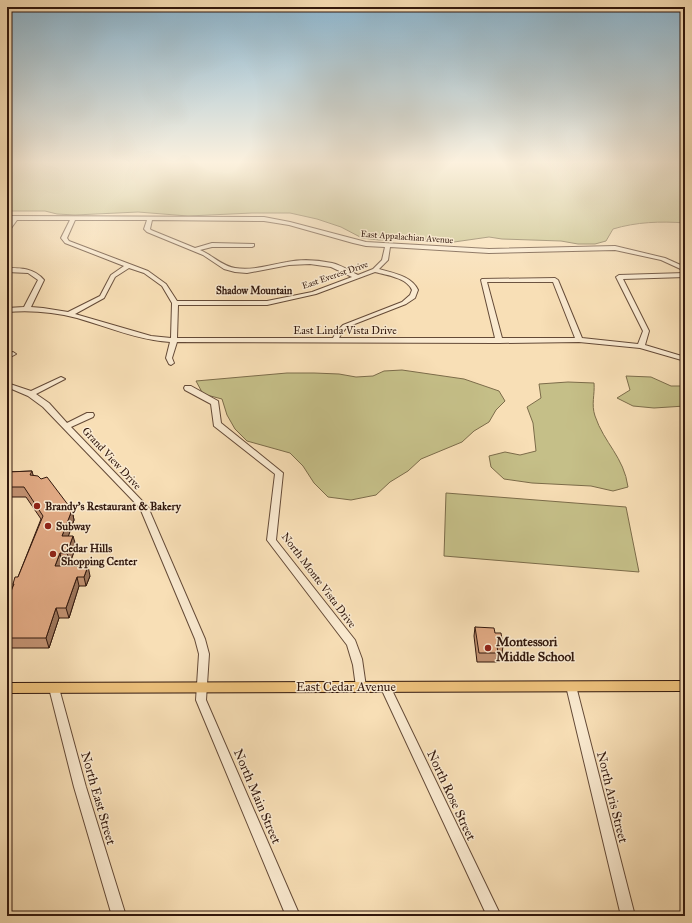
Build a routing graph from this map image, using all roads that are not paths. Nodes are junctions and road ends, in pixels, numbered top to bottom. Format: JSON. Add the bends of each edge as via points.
{"nodes":[{"id":1,"x":7,"y":218,"type":"edge"},
{"id":2,"x":16,"y":218,"type":"junction"},
{"id":3,"x":73,"y":218,"type":"junction"},
{"id":4,"x":150,"y":219,"type":"junction"},
{"id":5,"x":7,"y":230,"type":"edge"},
{"id":6,"x":252,"y":245,"type":"dead end"},
{"id":7,"x":388,"y":245,"type":"junction"},
{"id":8,"x":195,"y":250,"type":"junction"},
{"id":9,"x":128,"y":266,"type":"junction"},
{"id":10,"x":685,"y":269,"type":"edge"},
{"id":11,"x":7,"y":270,"type":"edge"},
{"id":12,"x":376,"y":270,"type":"junction"},
{"id":13,"x":685,"y":275,"type":"edge"},
{"id":14,"x":358,"y":277,"type":"junction"},
{"id":15,"x":175,"y":303,"type":"junction"},
{"id":16,"x":27,"y":308,"type":"junction"},
{"id":17,"x":7,"y":310,"type":"edge"},
{"id":18,"x":70,"y":314,"type":"junction"},
{"id":19,"x":174,"y":340,"type":"junction"},
{"id":20,"x":335,"y":340,"type":"junction"},
{"id":21,"x":579,"y":340,"type":"junction"},
{"id":22,"x":499,"y":341,"type":"junction"},
{"id":23,"x":641,"y":346,"type":"junction"},
{"id":24,"x":685,"y":359,"type":"edge"},
{"id":25,"x":171,"y":363,"type":"dead end"},
{"id":26,"x":61,"y":378,"type":"dead end"},
{"id":27,"x":7,"y":385,"type":"edge"},
{"id":28,"x":188,"y":388,"type":"dead end"},
{"id":29,"x":31,"y":394,"type":"junction"},
{"id":30,"x":90,"y":415,"type":"dead end"},
{"id":31,"x":67,"y":426,"type":"junction"},
{"id":32,"x":202,"y":686,"type":"junction"},
{"id":33,"x":384,"y":686,"type":"junction"},
{"id":34,"x":571,"y":686,"type":"junction"},
{"id":35,"x":685,"y":686,"type":"edge"},
{"id":36,"x":360,"y":687,"type":"junction"},
{"id":37,"x":7,"y":688,"type":"edge"},
{"id":38,"x":54,"y":688,"type":"junction"},
{"id":39,"x":119,"y":916,"type":"edge"},
{"id":40,"x":293,"y":916,"type":"edge"},
{"id":41,"x":494,"y":916,"type":"edge"},
{"id":42,"x":628,"y":916,"type":"edge"}],
"edges":[{"from":1,"to":2,"type":"street","name":"East Appalachian Avenue"},
{"from":2,"to":3,"type":"street","name":"East Appalachian Avenue"},
{"from":2,"to":5,"type":"street"},
{"from":3,"to":4,"type":"street","name":"East Appalachian Avenue"},
{"from":3,"to":9,"type":"street","via":[[64,238],[67,242]]},
{"from":4,"to":7,"type":"street","name":"East Appalachian Avenue","via":[[276,221],[349,241]]},
{"from":4,"to":8,"type":"street","via":[[149,232]]},
{"from":6,"to":8,"type":"street","via":[[212,245]]},
{"from":7,"to":10,"type":"street","name":"East Appalachian Avenue","via":[[489,251],[615,248],[663,259]]},
{"from":7,"to":12,"type":"street","name":"East Everest Drive","via":[[385,260]]},
{"from":8,"to":14,"type":"street","via":[[226,268],[236,270],[310,262],[332,265]]},
{"from":9,"to":15,"type":"street","via":[[146,272],[164,285]]},
{"from":9,"to":18,"type":"street","via":[[113,276],[102,297]]},
{"from":11,"to":16,"type":"street","via":[[27,271],[37,274],[41,280]]},
{"from":12,"to":14,"type":"street","name":"East Everest Drive"},
{"from":12,"to":20,"type":"street","via":[[408,281],[414,287],[411,299],[345,326]]},
{"from":13,"to":23,"type":"street","via":[[619,277],[646,331]]},
{"from":14,"to":15,"type":"street","name":"East Everest Drive","via":[[314,293],[277,302]]},
{"from":15,"to":19,"type":"street"},
{"from":16,"to":17,"type":"street","name":"East Linda Vista Drive"},
{"from":16,"to":18,"type":"street","name":"East Linda Vista Drive"},
{"from":18,"to":19,"type":"street","name":"East Linda Vista Drive","via":[[152,338]]},
{"from":19,"to":20,"type":"street","name":"East Linda Vista Drive"},
{"from":19,"to":25,"type":"street","via":[[169,358]]},
{"from":20,"to":22,"type":"street","name":"East Linda Vista Drive"},
{"from":21,"to":22,"type":"street","name":"East Linda Vista Drive"},
{"from":21,"to":22,"type":"street","via":[[555,280],[484,280]]},
{"from":21,"to":23,"type":"street","name":"East Linda Vista Drive"},
{"from":23,"to":24,"type":"street","name":"East Linda Vista Drive"},
{"from":26,"to":29,"type":"street"},
{"from":27,"to":29,"type":"street","name":"Grand View Drive"},
{"from":28,"to":36,"type":"street","name":"North Monte Vista Drive","via":[[216,403],[218,424],[279,473],[271,540],[351,643],[360,671]]},
{"from":29,"to":31,"type":"street","name":"Grand View Drive"},
{"from":30,"to":31,"type":"street"},
{"from":31,"to":32,"type":"street","name":"Grand View Drive","via":[[144,507],[200,639],[204,654]]},
{"from":32,"to":36,"type":"main road","name":"East Cedar Avenue"},
{"from":32,"to":38,"type":"main road","name":"East Cedar Avenue"},
{"from":32,"to":40,"type":"street","name":"North Main Street","via":[[201,700]]},
{"from":33,"to":34,"type":"main road","name":"East Cedar Avenue"},
{"from":33,"to":36,"type":"main road","name":"East Cedar Avenue"},
{"from":33,"to":41,"type":"street","name":"North Rose Street"},
{"from":34,"to":35,"type":"main road","name":"East Cedar Avenue"},
{"from":34,"to":42,"type":"street","name":"North Aris Street"},
{"from":37,"to":38,"type":"main road","name":"East Cedar Avenue"},
{"from":38,"to":39,"type":"street","name":"North East Street","via":[[80,787]]}]}
